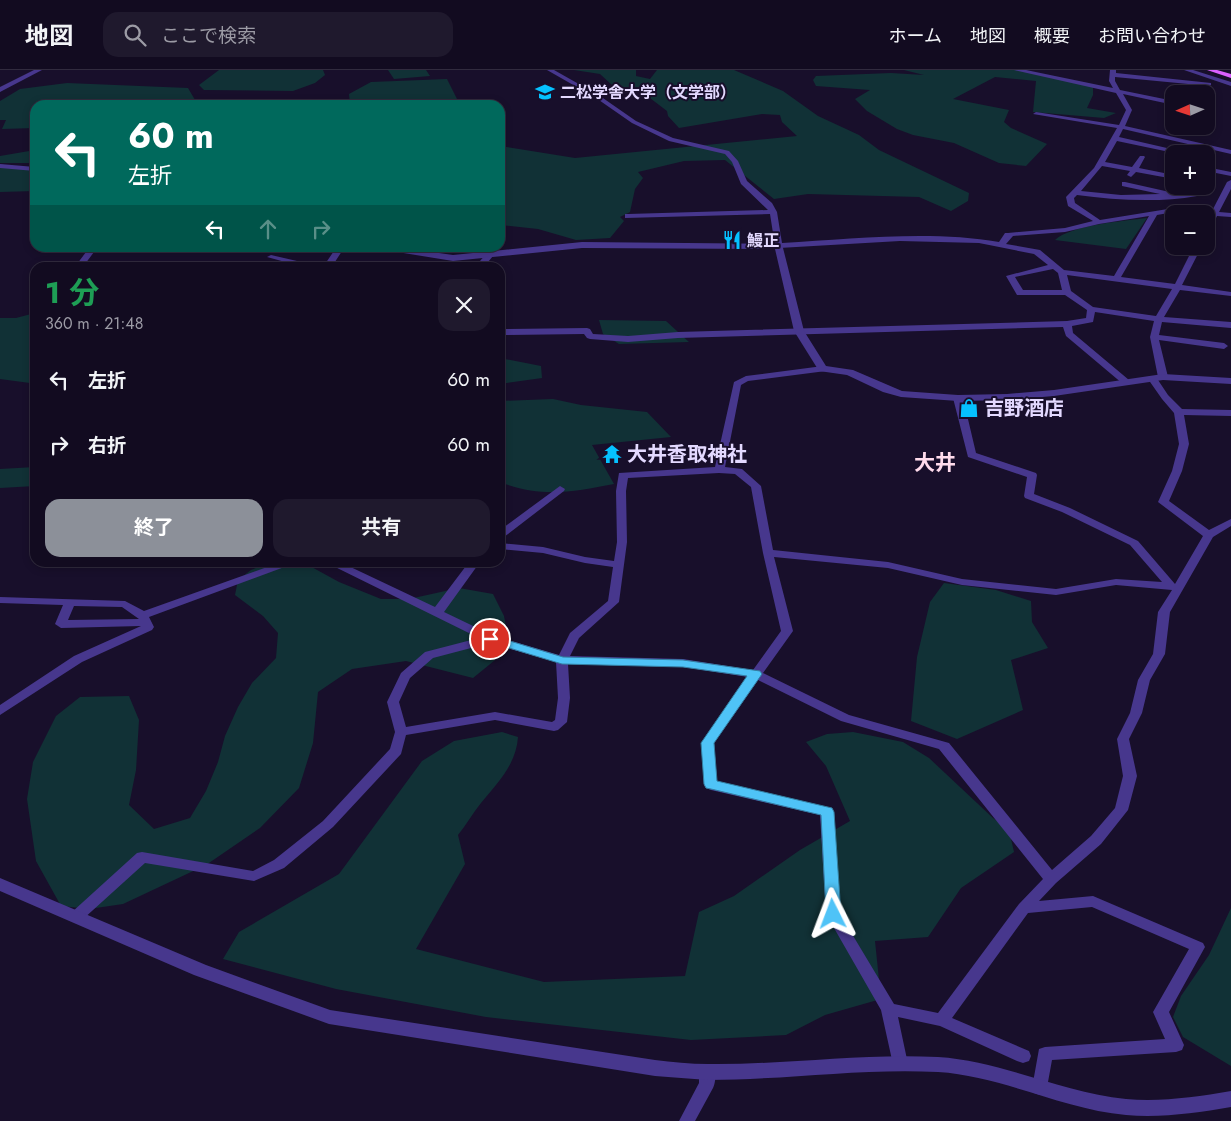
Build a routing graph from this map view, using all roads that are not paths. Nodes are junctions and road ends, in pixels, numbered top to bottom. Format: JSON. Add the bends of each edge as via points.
{"nodes":[{"id":1,"x":39,"y":70,"type":"edge"},
{"id":2,"x":550,"y":70,"type":"edge"},
{"id":3,"x":1017,"y":70,"type":"edge"},
{"id":4,"x":1187,"y":70,"type":"edge"},
{"id":5,"x":1210,"y":70,"type":"edge"},
{"id":6,"x":1113,"y":72,"type":"edge"},
{"id":7,"x":1231,"y":76,"type":"edge"},
{"id":8,"x":1209,"y":84,"type":"dead end"},
{"id":9,"x":1231,"y":84,"type":"edge"},
{"id":10,"x":0,"y":90,"type":"edge"},
{"id":11,"x":1119,"y":93,"type":"junction"},
{"id":12,"x":1153,"y":93,"type":"dead end"},
{"id":13,"x":1165,"y":101,"type":"edge"},
{"id":14,"x":1165,"y":108,"type":"dead end"},
{"id":15,"x":1036,"y":114,"type":"dead end"},
{"id":16,"x":1121,"y":127,"type":"junction"},
{"id":17,"x":1114,"y":138,"type":"junction"},
{"id":18,"x":1196,"y":143,"type":"joint"},
{"id":19,"x":1165,"y":149,"type":"edge"},
{"id":20,"x":1231,"y":152,"type":"edge"},
{"id":21,"x":1142,"y":157,"type":"dead end"},
{"id":22,"x":1100,"y":163,"type":"junction"},
{"id":23,"x":0,"y":166,"type":"edge"},
{"id":24,"x":30,"y":169,"type":"edge"},
{"id":25,"x":1134,"y":170,"type":"junction"},
{"id":26,"x":1215,"y":171,"type":"edge"},
{"id":27,"x":1231,"y":174,"type":"edge"},
{"id":28,"x":1165,"y":175,"type":"edge"},
{"id":29,"x":1231,"y":183,"type":"edge"},
{"id":30,"x":1125,"y":184,"type":"junction"},
{"id":31,"x":1076,"y":194,"type":"junction"},
{"id":32,"x":1185,"y":195,"type":"edge"},
{"id":33,"x":1176,"y":196,"type":"junction"},
{"id":34,"x":1115,"y":198,"type":"junction"},
{"id":35,"x":1165,"y":211,"type":"edge"},
{"id":36,"x":773,"y":212,"type":"junction"},
{"id":37,"x":1155,"y":212,"type":"junction"},
{"id":38,"x":1215,"y":213,"type":"joint"},
{"id":39,"x":1231,"y":215,"type":"edge"},
{"id":40,"x":628,"y":216,"type":"dead end"},
{"id":41,"x":1099,"y":222,"type":"junction"},
{"id":42,"x":1001,"y":245,"type":"junction"},
{"id":43,"x":779,"y":246,"type":"junction"},
{"id":44,"x":416,"y":252,"type":"edge"},
{"id":45,"x":1194,"y":255,"type":"edge"},
{"id":46,"x":489,"y":256,"type":"junction"},
{"id":47,"x":272,"y":257,"type":"dead end"},
{"id":48,"x":294,"y":262,"type":"edge"},
{"id":49,"x":484,"y":262,"type":"edge"},
{"id":50,"x":1058,"y":269,"type":"junction"},
{"id":51,"x":1117,"y":278,"type":"junction"},
{"id":52,"x":1178,"y":286,"type":"junction"},
{"id":53,"x":1067,"y":292,"type":"junction"},
{"id":54,"x":1231,"y":294,"type":"edge"},
{"id":55,"x":1091,"y":309,"type":"junction"},
{"id":56,"x":1159,"y":319,"type":"junction"},
{"id":57,"x":1067,"y":324,"type":"junction"},
{"id":58,"x":1231,"y":325,"type":"edge"},
{"id":59,"x":799,"y":331,"type":"junction"},
{"id":60,"x":505,"y":332,"type":"edge"},
{"id":61,"x":1154,"y":337,"type":"junction"},
{"id":62,"x":1224,"y":346,"type":"dead end"},
{"id":63,"x":823,"y":369,"type":"junction"},
{"id":64,"x":1158,"y":378,"type":"junction"},
{"id":65,"x":1231,"y":381,"type":"edge"},
{"id":66,"x":1126,"y":382,"type":"junction"},
{"id":67,"x":958,"y":398,"type":"junction"},
{"id":68,"x":1178,"y":412,"type":"junction"},
{"id":69,"x":1231,"y":413,"type":"edge"},
{"id":70,"x":719,"y":470,"type":"junction"},
{"id":71,"x":560,"y":489,"type":"dead end"},
{"id":72,"x":1231,"y":522,"type":"edge"},
{"id":73,"x":505,"y":532,"type":"edge"},
{"id":74,"x":1209,"y":535,"type":"junction"},
{"id":75,"x":505,"y":546,"type":"edge"},
{"id":76,"x":768,"y":553,"type":"junction"},
{"id":77,"x":619,"y":565,"type":"junction"},
{"id":78,"x":280,"y":567,"type":"edge"},
{"id":79,"x":342,"y":567,"type":"edge"},
{"id":80,"x":471,"y":567,"type":"edge"},
{"id":81,"x":1174,"y":587,"type":"junction"},
{"id":82,"x":0,"y":600,"type":"edge"},
{"id":83,"x":70,"y":602,"type":"junction"},
{"id":84,"x":437,"y":613,"type":"junction"},
{"id":85,"x":145,"y":619,"type":"junction"},
{"id":86,"x":490,"y":639,"type":"junction"},
{"id":87,"x":562,"y":660,"type":"junction"},
{"id":88,"x":756,"y":674,"type":"junction"},
{"id":89,"x":0,"y":711,"type":"edge"},
{"id":90,"x":401,"y":732,"type":"junction"},
{"id":91,"x":1051,"y":879,"type":"junction"},
{"id":92,"x":0,"y":884,"type":"edge"},
{"id":93,"x":1024,"y":908,"type":"junction"},
{"id":94,"x":77,"y":916,"type":"junction"},
{"id":95,"x":889,"y":1009,"type":"junction"},
{"id":96,"x":942,"y":1020,"type":"junction"},
{"id":97,"x":1022,"y":1056,"type":"dead end"},
{"id":98,"x":900,"y":1064,"type":"junction"},
{"id":99,"x":707,"y":1072,"type":"junction"},
{"id":100,"x":1040,"y":1088,"type":"junction"},
{"id":101,"x":1231,"y":1099,"type":"edge"},
{"id":102,"x":686,"y":1121,"type":"edge"}],
"edges":[{"from":1,"to":10,"type":"street"},
{"from":2,"to":36,"type":"street","via":[[598,96],[634,122],[671,140],[727,152],[735,161],[744,182],[770,205]]},
{"from":3,"to":11,"type":"street"},
{"from":4,"to":9,"type":"street"},
{"from":5,"to":7,"type":"main road"},
{"from":6,"to":8,"type":"street"},
{"from":6,"to":11,"type":"street","via":[[1112,81]]},
{"from":11,"to":12,"type":"street"},
{"from":11,"to":13,"type":"street"},
{"from":11,"to":14,"type":"street"},
{"from":11,"to":16,"type":"street","via":[[1129,110]]},
{"from":15,"to":16,"type":"street"},
{"from":16,"to":17,"type":"street"},
{"from":16,"to":18,"type":"street"},
{"from":17,"to":19,"type":"street"},
{"from":17,"to":22,"type":"street"},
{"from":18,"to":20,"type":"street"},
{"from":21,"to":25,"type":"street"},
{"from":22,"to":25,"type":"street"},
{"from":22,"to":31,"type":"street"},
{"from":23,"to":24,"type":"street"},
{"from":25,"to":28,"type":"street"},
{"from":25,"to":30,"type":"street"},
{"from":26,"to":27,"type":"street"},
{"from":29,"to":38,"type":"street"},
{"from":30,"to":33,"type":"street"},
{"from":30,"to":34,"type":"street"},
{"from":31,"to":34,"type":"street"},
{"from":31,"to":41,"type":"street","via":[[1070,197],[1071,204]]},
{"from":32,"to":33,"type":"street"},
{"from":33,"to":34,"type":"street"},
{"from":35,"to":37,"type":"street"},
{"from":36,"to":40,"type":"street"},
{"from":36,"to":43,"type":"street"},
{"from":37,"to":41,"type":"street"},
{"from":37,"to":51,"type":"street"},
{"from":38,"to":39,"type":"street"},
{"from":41,"to":42,"type":"street","via":[[1065,230],[1008,235]]},
{"from":42,"to":43,"type":"street","via":[[924,239]]},
{"from":42,"to":50,"type":"street","via":[[1037,252]]},
{"from":43,"to":46,"type":"street","via":[[582,245]]},
{"from":43,"to":59,"type":"street"},
{"from":44,"to":46,"type":"street","via":[[453,258]]},
{"from":45,"to":52,"type":"street"},
{"from":46,"to":49,"type":"street"},
{"from":47,"to":48,"type":"street"},
{"from":50,"to":51,"type":"street"},
{"from":50,"to":53,"type":"street"},
{"from":50,"to":53,"type":"street","via":[[1010,276],[1020,293]]},
{"from":51,"to":52,"type":"street"},
{"from":52,"to":54,"type":"street"},
{"from":52,"to":56,"type":"street"},
{"from":53,"to":55,"type":"street"},
{"from":55,"to":56,"type":"street"},
{"from":55,"to":57,"type":"street","via":[[1090,320]]},
{"from":56,"to":58,"type":"street"},
{"from":56,"to":61,"type":"street"},
{"from":57,"to":59,"type":"street"},
{"from":57,"to":66,"type":"street","via":[[1069,334]]},
{"from":59,"to":60,"type":"street","via":[[628,339],[590,336],[586,331]]},
{"from":59,"to":63,"type":"street"},
{"from":61,"to":62,"type":"street"},
{"from":61,"to":64,"type":"street"},
{"from":63,"to":67,"type":"street","via":[[848,372],[901,394]]},
{"from":63,"to":70,"type":"street","via":[[746,378],[737,384]]},
{"from":64,"to":65,"type":"street"},
{"from":64,"to":66,"type":"street"},
{"from":64,"to":68,"type":"street","via":[[1165,397]]},
{"from":66,"to":67,"type":"street","via":[[1054,393]]},
{"from":67,"to":81,"type":"street","via":[[971,455],[1032,475],[1029,496],[1134,543]]},
{"from":68,"to":69,"type":"street"},
{"from":68,"to":74,"type":"street","via":[[1184,444],[1177,471],[1163,502]]},
{"from":70,"to":76,"type":"street","via":[[738,472],[756,486]]},
{"from":70,"to":77,"type":"street","via":[[623,475]]},
{"from":71,"to":73,"type":"street"},
{"from":72,"to":74,"type":"street"},
{"from":74,"to":81,"type":"street"},
{"from":75,"to":77,"type":"street","via":[[544,550]]},
{"from":76,"to":81,"type":"street","via":[[888,564],[962,582],[1056,592],[1116,582]]},
{"from":76,"to":88,"type":"street","via":[[786,631]]},
{"from":77,"to":87,"type":"street","via":[[613,602],[574,636]]},
{"from":78,"to":85,"type":"street"},
{"from":79,"to":84,"type":"street"},
{"from":80,"to":84,"type":"street"},
{"from":81,"to":91,"type":"street","via":[[1164,612],[1159,654],[1144,680],[1136,713],[1123,739],[1130,776],[1121,810],[1096,840]]},
{"from":82,"to":83,"type":"street"},
{"from":83,"to":85,"type":"street","via":[[125,604]]},
{"from":83,"to":85,"type":"street","via":[[61,624]]},
{"from":84,"to":86,"type":"street"},
{"from":85,"to":89,"type":"street","via":[[148,628],[78,659]]},
{"from":86,"to":87,"type":"street"},
{"from":86,"to":90,"type":"street","via":[[429,655],[405,676],[392,702]]},
{"from":87,"to":88,"type":"street","via":[[683,663]]},
{"from":87,"to":90,"type":"street","via":[[564,698],[561,722],[554,727],[495,716]]},
{"from":88,"to":91,"type":"street","via":[[845,718],[944,746]]},
{"from":88,"to":95,"type":"street","via":[[708,743],[711,784],[827,812],[833,914]]},
{"from":90,"to":94,"type":"street","via":[[396,751],[328,824],[279,864],[254,876],[142,857]]},
{"from":91,"to":93,"type":"street"},
{"from":92,"to":94,"type":"street"},
{"from":93,"to":96,"type":"street"},
{"from":93,"to":100,"type":"street","via":[[1093,901],[1198,947],[1161,1012],[1176,1045],[1045,1054]]},
{"from":94,"to":99,"type":"street","via":[[200,970],[329,1017],[655,1068]]},
{"from":95,"to":96,"type":"street"},
{"from":95,"to":98,"type":"street"},
{"from":96,"to":97,"type":"street"},
{"from":98,"to":99,"type":"street"},
{"from":98,"to":100,"type":"street","via":[[977,1072]]},
{"from":99,"to":102,"type":"street","via":[[707,1083]]},
{"from":100,"to":101,"type":"street","via":[[1126,1106],[1185,1107]]}]}
